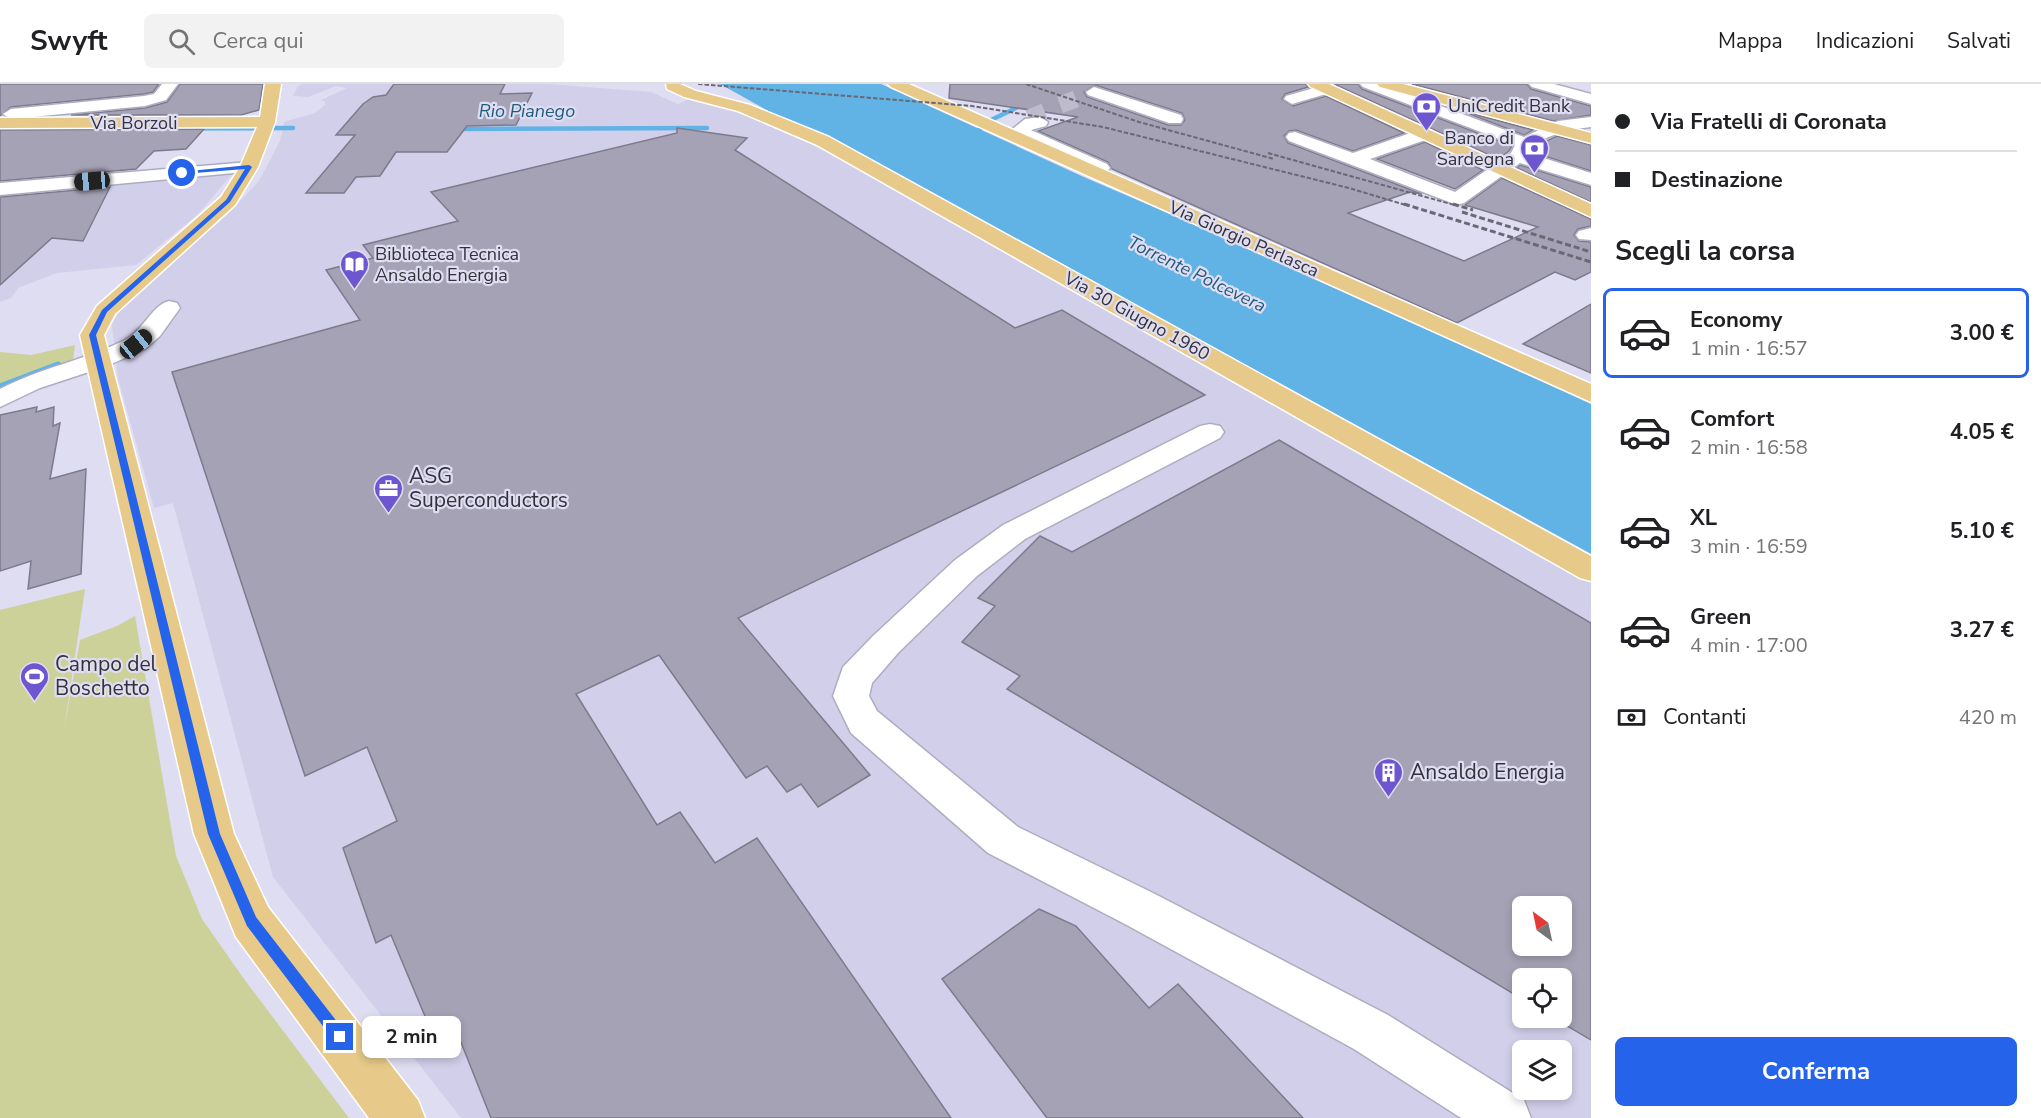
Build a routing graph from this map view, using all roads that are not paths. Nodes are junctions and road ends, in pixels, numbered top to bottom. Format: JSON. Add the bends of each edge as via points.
{"nodes":[{"id":1,"x":170,"y":84,"type":"edge"},
{"id":2,"x":273,"y":84,"type":"edge"},
{"id":3,"x":896,"y":84,"type":"edge"},
{"id":4,"x":1114,"y":84,"type":"edge"},
{"id":5,"x":1368,"y":84,"type":"edge"},
{"id":6,"x":1385,"y":84,"type":"edge"},
{"id":7,"x":1537,"y":84,"type":"edge"},
{"id":8,"x":1584,"y":84,"type":"edge"},
{"id":9,"x":672,"y":86,"type":"dead end"},
{"id":10,"x":1591,"y":86,"type":"edge"},
{"id":11,"x":1322,"y":87,"type":"edge"},
{"id":12,"x":1400,"y":97,"type":"junction"},
{"id":13,"x":1292,"y":99,"type":"dead end"},
{"id":14,"x":1591,"y":99,"type":"edge"},
{"id":15,"x":1362,"y":105,"type":"junction"},
{"id":16,"x":6,"y":118,"type":"edge"},
{"id":17,"x":1175,"y":119,"type":"dead end"},
{"id":18,"x":1034,"y":121,"type":"dead end"},
{"id":19,"x":1591,"y":122,"type":"edge"},
{"id":20,"x":1556,"y":128,"type":"junction"},
{"id":21,"x":262,"y":132,"type":"junction"},
{"id":22,"x":1425,"y":134,"type":"junction"},
{"id":23,"x":1295,"y":137,"type":"dead end"},
{"id":24,"x":1591,"y":138,"type":"edge"},
{"id":25,"x":1522,"y":149,"type":"junction"},
{"id":26,"x":1354,"y":159,"type":"junction"},
{"id":27,"x":1501,"y":168,"type":"junction"},
{"id":28,"x":1591,"y":178,"type":"edge"},
{"id":29,"x":0,"y":189,"type":"edge"},
{"id":30,"x":1591,"y":211,"type":"edge"},
{"id":31,"x":1245,"y":238,"type":"junction"},
{"id":32,"x":169,"y":308,"type":"dead end"},
{"id":33,"x":98,"y":361,"type":"junction"},
{"id":34,"x":1591,"y":394,"type":"edge"},
{"id":35,"x":0,"y":399,"type":"edge"},
{"id":36,"x":1209,"y":432,"type":"dead end"},
{"id":37,"x":1591,"y":570,"type":"edge"},
{"id":38,"x":400,"y":1118,"type":"edge"},
{"id":39,"x":1506,"y":1118,"type":"edge"}],
"edges":[{"from":1,"to":16,"type":"street","via":[[160,97],[145,101]]},
{"from":2,"to":21,"type":"main road"},
{"from":3,"to":31,"type":"main road","name":"Via Giorgio Perlasca"},
{"from":4,"to":17,"type":"street","via":[[1088,94]]},
{"from":5,"to":12,"type":"street"},
{"from":6,"to":20,"type":"main road"},
{"from":7,"to":14,"type":"street"},
{"from":8,"to":10,"type":"street"},
{"from":9,"to":37,"type":"main road","name":"Via 30 Giugno 1960","via":[[744,108],[823,141]]},
{"from":11,"to":13,"type":"street"},
{"from":11,"to":15,"type":"main road"},
{"from":12,"to":15,"type":"street"},
{"from":12,"to":25,"type":"street"},
{"from":15,"to":22,"type":"main road"},
{"from":16,"to":21,"type":"main road","name":"Via Borzoli","via":[[213,123]]},
{"from":18,"to":31,"type":"street","via":[[1018,130],[1227,225]]},
{"from":19,"to":20,"type":"street"},
{"from":20,"to":24,"type":"main road"},
{"from":20,"to":25,"type":"street"},
{"from":21,"to":29,"type":"street"},
{"from":21,"to":33,"type":"main road","via":[[228,201],[105,311],[92,335]]},
{"from":22,"to":26,"type":"street"},
{"from":22,"to":27,"type":"main road"},
{"from":23,"to":26,"type":"street"},
{"from":25,"to":27,"type":"street"},
{"from":25,"to":28,"type":"street"},
{"from":26,"to":27,"type":"street","via":[[1457,199]]},
{"from":27,"to":30,"type":"main road"},
{"from":31,"to":34,"type":"main road","name":"Via Giorgio Perlasca"},
{"from":32,"to":33,"type":"street","via":[[152,331],[136,344]]},
{"from":33,"to":35,"type":"street","via":[[31,383]]},
{"from":33,"to":38,"type":"main road","via":[[214,834],[252,922]]},
{"from":36,"to":39,"type":"street","via":[[1014,532],[966,568],[886,644],[856,676],[851,696],[864,722],[1003,840],[1371,1032]]}]}
